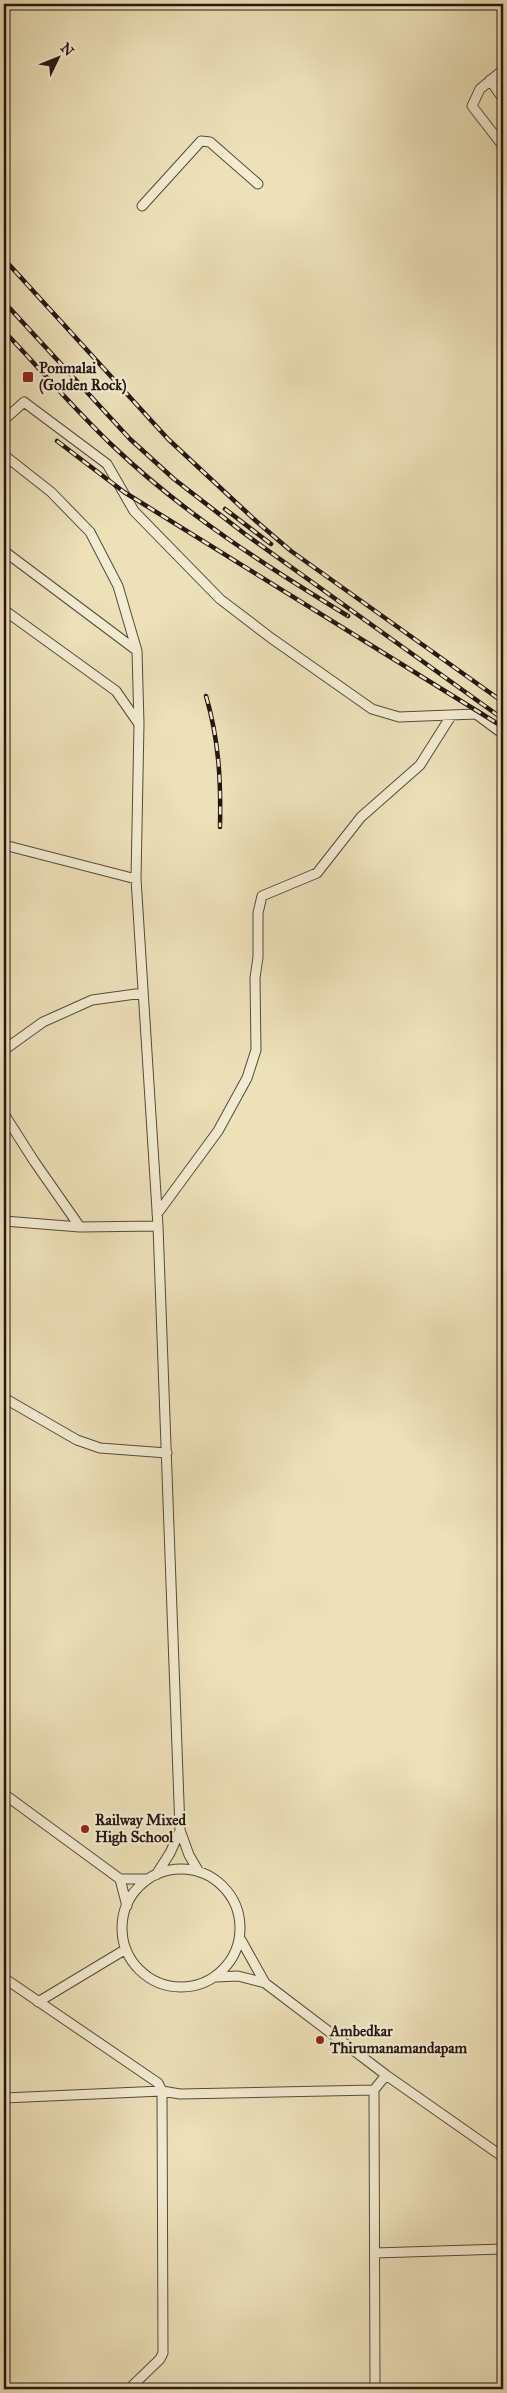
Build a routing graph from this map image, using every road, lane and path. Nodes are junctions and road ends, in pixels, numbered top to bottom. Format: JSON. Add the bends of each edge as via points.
{"nodes":[{"id":1,"x":503,"y":70,"type":"edge"},
{"id":2,"x":490,"y":80,"type":"junction"},
{"id":3,"x":503,"y":99,"type":"edge"},
{"id":4,"x":502,"y":142,"type":"edge"},
{"id":5,"x":258,"y":184,"type":"dead end"},
{"id":6,"x":142,"y":206,"type":"dead end"},
{"id":7,"x":4,"y":420,"type":"edge"},
{"id":8,"x":4,"y":455,"type":"edge"},
{"id":9,"x":4,"y":551,"type":"edge"},
{"id":10,"x":4,"y":610,"type":"edge"},
{"id":11,"x":137,"y":650,"type":"junction"},
{"id":12,"x":451,"y":716,"type":"junction"},
{"id":13,"x":139,"y":724,"type":"junction"},
{"id":14,"x":503,"y":734,"type":"edge"},
{"id":15,"x":4,"y":845,"type":"edge"},
{"id":16,"x":136,"y":879,"type":"junction"},
{"id":17,"x":143,"y":994,"type":"junction"},
{"id":18,"x":4,"y":1050,"type":"edge"},
{"id":19,"x":4,"y":1114,"type":"edge"},
{"id":20,"x":157,"y":1214,"type":"junction"},
{"id":21,"x":4,"y":1221,"type":"edge"},
{"id":22,"x":158,"y":1226,"type":"junction"},
{"id":23,"x":80,"y":1227,"type":"junction"},
{"id":24,"x":4,"y":1398,"type":"edge"},
{"id":25,"x":166,"y":1454,"type":"junction"},
{"id":26,"x":4,"y":1794,"type":"edge"},
{"id":27,"x":180,"y":1830,"type":"junction"},
{"id":28,"x":199,"y":1872,"type":"junction"},
{"id":29,"x":152,"y":1877,"type":"junction"},
{"id":30,"x":120,"y":1878,"type":"junction"},
{"id":31,"x":127,"y":1906,"type":"junction"},
{"id":32,"x":241,"y":1940,"type":"junction"},
{"id":33,"x":126,"y":1949,"type":"junction"},
{"id":34,"x":214,"y":1977,"type":"junction"},
{"id":35,"x":4,"y":1978,"type":"edge"},
{"id":36,"x":265,"y":1982,"type":"junction"},
{"id":37,"x":38,"y":2002,"type":"junction"},
{"id":38,"x":386,"y":2075,"type":"junction"},
{"id":39,"x":374,"y":2090,"type":"junction"},
{"id":40,"x":162,"y":2091,"type":"junction"},
{"id":41,"x":4,"y":2098,"type":"edge"},
{"id":42,"x":503,"y":2157,"type":"edge"},
{"id":43,"x":503,"y":2249,"type":"edge"},
{"id":44,"x":375,"y":2253,"type":"junction"},
{"id":45,"x":129,"y":2389,"type":"edge"},
{"id":46,"x":375,"y":2389,"type":"edge"}],
"edges":[{"from":1,"to":2,"type":"street"},
{"from":2,"to":3,"type":"street"},
{"from":2,"to":4,"type":"street","via":[[480,89],[472,106]]},
{"from":5,"to":6,"type":"street","via":[[210,142],[201,141]]},
{"from":7,"to":12,"type":"street","via":[[24,402],[107,464],[134,511],[220,599],[372,709],[399,717]]},
{"from":8,"to":11,"type":"street","via":[[51,492],[90,532],[118,586]]},
{"from":9,"to":11,"type":"street"},
{"from":10,"to":13,"type":"street","via":[[116,691]]},
{"from":11,"to":13,"type":"street"},
{"from":12,"to":14,"type":"street","via":[[476,714]]},
{"from":12,"to":20,"type":"street","via":[[420,765],[361,816],[317,873],[262,896],[258,913],[256,1050],[247,1078],[218,1131]]},
{"from":13,"to":16,"type":"street"},
{"from":15,"to":16,"type":"street"},
{"from":16,"to":17,"type":"street"},
{"from":17,"to":18,"type":"street","via":[[92,1000],[43,1022]]},
{"from":17,"to":20,"type":"street"},
{"from":19,"to":23,"type":"street"},
{"from":20,"to":22,"type":"street"},
{"from":21,"to":23,"type":"street"},
{"from":22,"to":23,"type":"street"},
{"from":22,"to":25,"type":"street"},
{"from":24,"to":25,"type":"street","via":[[77,1440],[100,1448]]},
{"from":25,"to":27,"type":"street"},
{"from":26,"to":30,"type":"street"},
{"from":27,"to":28,"type":"street"},
{"from":27,"to":29,"type":"street","via":[[170,1853]]},
{"from":28,"to":29,"type":"street","via":[[182,1869]]},
{"from":28,"to":32,"type":"street","via":[[222,1886],[232,1899],[239,1916]]},
{"from":29,"to":30,"type":"street"},
{"from":29,"to":31,"type":"street","via":[[135,1891]]},
{"from":30,"to":31,"type":"street"},
{"from":31,"to":33,"type":"street","via":[[123,1923]]},
{"from":32,"to":34,"type":"street","via":[[227,1965]]},
{"from":32,"to":36,"type":"street"},
{"from":33,"to":34,"type":"street","via":[[141,1971],[164,1984],[190,1986]]},
{"from":33,"to":37,"type":"street"},
{"from":34,"to":36,"type":"street","via":[[238,1976]]},
{"from":35,"to":37,"type":"street"},
{"from":36,"to":38,"type":"street"},
{"from":37,"to":40,"type":"street","via":[[158,2083]]},
{"from":38,"to":39,"type":"street"},
{"from":38,"to":42,"type":"street"},
{"from":39,"to":40,"type":"street","via":[[180,2094]]},
{"from":39,"to":44,"type":"street"},
{"from":40,"to":41,"type":"street"},
{"from":40,"to":45,"type":"street","via":[[163,2353]]},
{"from":43,"to":44,"type":"street"},
{"from":44,"to":46,"type":"street"}]}
